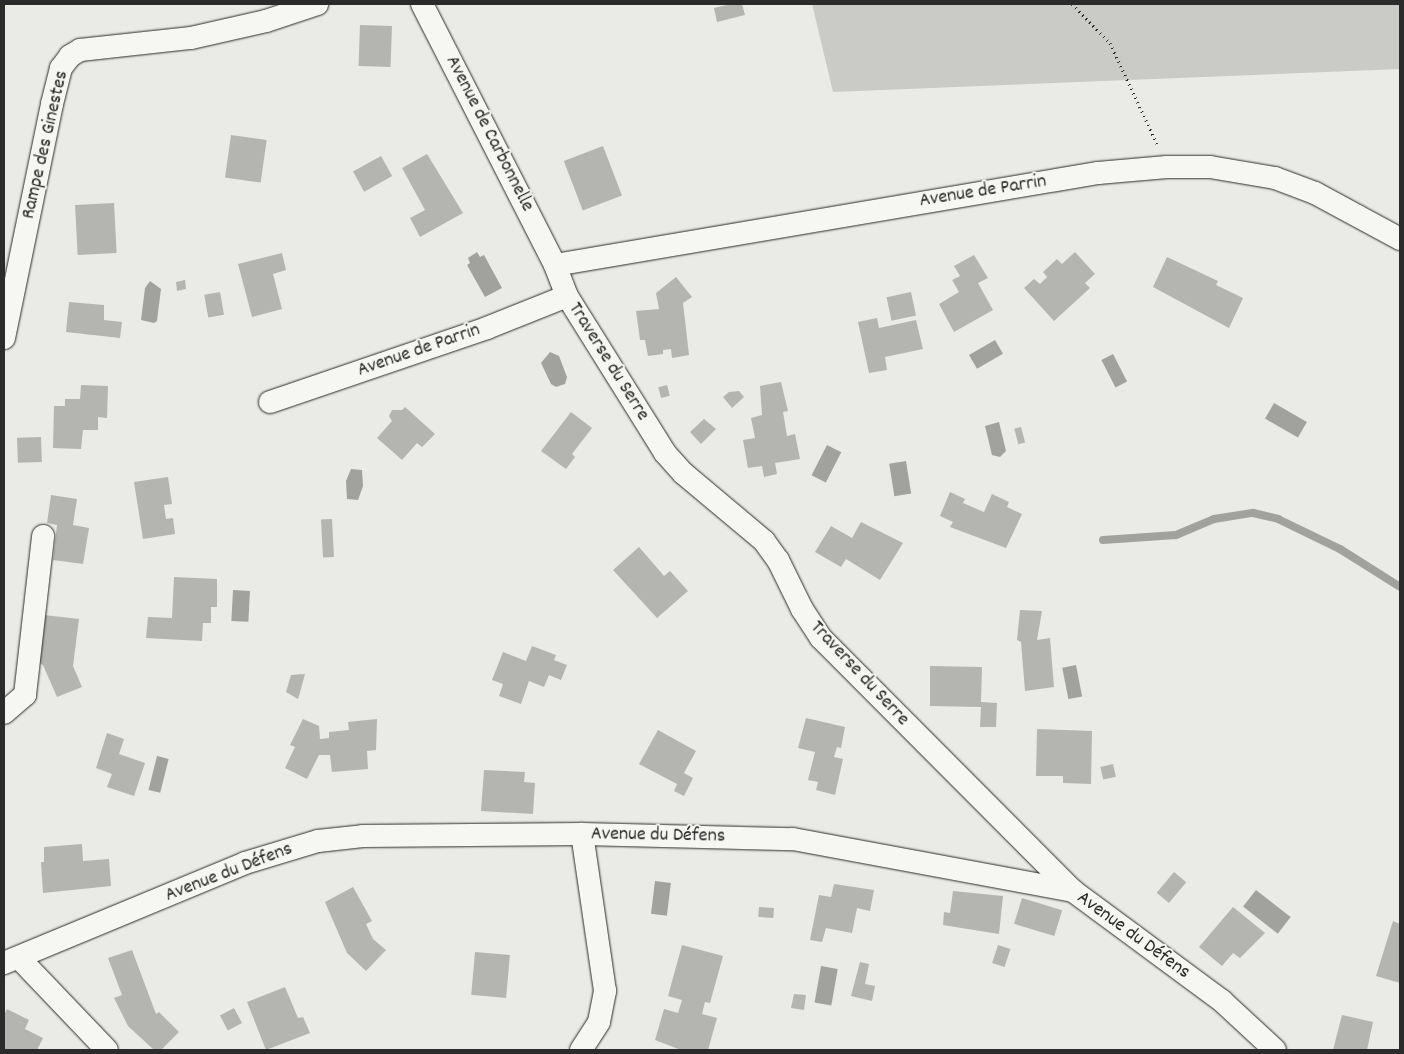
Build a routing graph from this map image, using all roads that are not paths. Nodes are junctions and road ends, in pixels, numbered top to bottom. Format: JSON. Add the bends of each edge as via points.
{"nodes":[{"id":1,"x":317,"y":4,"type":"edge"},
{"id":2,"x":422,"y":4,"type":"edge"},
{"id":3,"x":1400,"y":239,"type":"edge"},
{"id":4,"x":555,"y":265,"type":"junction"},
{"id":5,"x":567,"y":296,"type":"junction"},
{"id":6,"x":4,"y":338,"type":"edge"},
{"id":7,"x":270,"y":402,"type":"dead end"},
{"id":8,"x":43,"y":536,"type":"dead end"},
{"id":9,"x":4,"y":712,"type":"edge"},
{"id":10,"x":582,"y":834,"type":"junction"},
{"id":11,"x":1073,"y":891,"type":"junction"},
{"id":12,"x":12,"y":961,"type":"edge"},
{"id":13,"x":107,"y":1050,"type":"edge"},
{"id":14,"x":581,"y":1050,"type":"edge"},
{"id":15,"x":1275,"y":1050,"type":"edge"}],
"edges":[{"from":1,"to":6,"type":"street","name":"Rampe des Ginestes","via":[[266,21],[191,38],[80,50],[70,56],[61,68],[52,104]]},
{"from":2,"to":4,"type":"street","name":"Avenue de Carbonnelle"},
{"from":3,"to":4,"type":"street","name":"Avenue de Parrin","via":[[1315,193],[1275,178],[1210,167],[1168,167],[1098,173]]},
{"from":4,"to":5,"type":"street","name":"Traverse du Serre"},
{"from":5,"to":7,"type":"street","name":"Avenue de Parrin","via":[[487,328]]},
{"from":5,"to":11,"type":"street","name":"Traverse du Serre","via":[[665,453],[683,473],[764,541],[821,638]]},
{"from":8,"to":9,"type":"street","via":[[25,695]]},
{"from":10,"to":11,"type":"street","name":"Avenue du Défens","via":[[793,839]]},
{"from":10,"to":12,"type":"street","name":"Avenue du Défens","via":[[363,836],[299,845],[245,863]]},
{"from":10,"to":14,"type":"street","via":[[605,991],[600,1022]]},
{"from":11,"to":15,"type":"street","name":"Avenue du Défens","via":[[1222,1001]]},
{"from":12,"to":13,"type":"street"}]}
